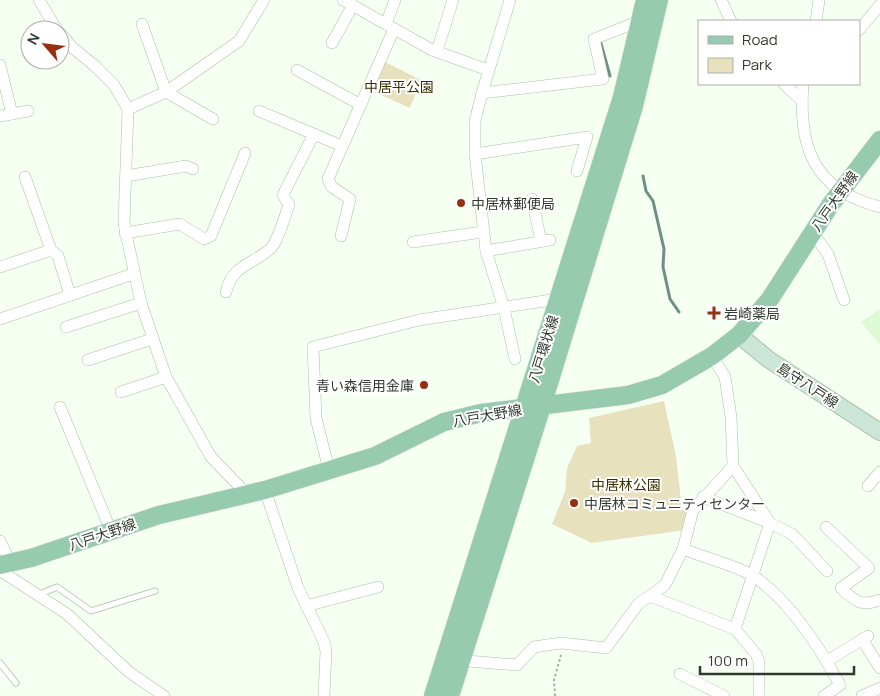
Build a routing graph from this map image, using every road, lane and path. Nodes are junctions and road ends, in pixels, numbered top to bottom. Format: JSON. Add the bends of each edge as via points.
{"nodes":[{"id":1,"x":39,"y":0,"type":"edge"},
{"id":2,"x":264,"y":0,"type":"edge"},
{"id":3,"x":395,"y":0,"type":"edge"},
{"id":4,"x":453,"y":0,"type":"edge"},
{"id":5,"x":511,"y":0,"type":"edge"},
{"id":6,"x":645,"y":0,"type":"edge"},
{"id":7,"x":659,"y":0,"type":"edge"},
{"id":8,"x":721,"y":0,"type":"edge"},
{"id":9,"x":819,"y":0,"type":"edge"},
{"id":10,"x":348,"y":3,"type":"edge"},
{"id":11,"x":880,"y":5,"type":"edge"},
{"id":12,"x":51,"y":20,"type":"edge"},
{"id":13,"x":731,"y":20,"type":"edge"},
{"id":14,"x":816,"y":20,"type":"edge"},
{"id":15,"x":142,"y":24,"type":"dead end"},
{"id":16,"x":640,"y":24,"type":"junction"},
{"id":17,"x":390,"y":27,"type":"junction"},
{"id":18,"x":860,"y":29,"type":"edge"},
{"id":19,"x":332,"y":43,"type":"dead end"},
{"id":20,"x":70,"y":45,"type":"edge"},
{"id":21,"x":437,"y":51,"type":"junction"},
{"id":22,"x":0,"y":65,"type":"edge"},
{"id":23,"x":298,"y":70,"type":"dead end"},
{"id":24,"x":488,"y":70,"type":"junction"},
{"id":25,"x":785,"y":85,"type":"edge"},
{"id":26,"x":804,"y":85,"type":"edge"},
{"id":27,"x":166,"y":92,"type":"junction"},
{"id":28,"x":482,"y":93,"type":"junction"},
{"id":29,"x":802,"y":101,"type":"junction"},
{"id":30,"x":361,"y":104,"type":"junction"},
{"id":31,"x":128,"y":109,"type":"junction"},
{"id":32,"x":28,"y":110,"type":"dead end"},
{"id":33,"x":259,"y":111,"type":"dead end"},
{"id":34,"x":12,"y":114,"type":"junction"},
{"id":35,"x":0,"y":116,"type":"edge"},
{"id":36,"x":214,"y":119,"type":"dead end"},
{"id":37,"x":314,"y":134,"type":"junction"},
{"id":38,"x":880,"y":140,"type":"edge"},
{"id":39,"x":342,"y":146,"type":"junction"},
{"id":40,"x":245,"y":153,"type":"dead end"},
{"id":41,"x":474,"y":154,"type":"junction"},
{"id":42,"x":193,"y":169,"type":"dead end"},
{"id":43,"x":577,"y":171,"type":"dead end"},
{"id":44,"x":126,"y":176,"type":"junction"},
{"id":45,"x":24,"y":177,"type":"dead end"},
{"id":46,"x":840,"y":191,"type":"junction"},
{"id":47,"x":532,"y":199,"type":"dead end"},
{"id":48,"x":880,"y":207,"type":"edge"},
{"id":49,"x":482,"y":232,"type":"junction"},
{"id":50,"x":812,"y":232,"type":"junction"},
{"id":51,"x":125,"y":233,"type":"junction"},
{"id":52,"x":341,"y":236,"type":"dead end"},
{"id":53,"x":413,"y":242,"type":"dead end"},
{"id":54,"x":52,"y":250,"type":"junction"},
{"id":55,"x":486,"y":251,"type":"junction"},
{"id":56,"x":0,"y":267,"type":"edge"},
{"id":57,"x":133,"y":274,"type":"junction"},
{"id":58,"x":226,"y":292,"type":"dead end"},
{"id":59,"x":70,"y":295,"type":"junction"},
{"id":60,"x":558,"y":299,"type":"junction"},
{"id":61,"x":844,"y":300,"type":"dead end"},
{"id":62,"x":141,"y":303,"type":"junction"},
{"id":63,"x":504,"y":308,"type":"junction"},
{"id":64,"x":0,"y":319,"type":"edge"},
{"id":65,"x":66,"y":327,"type":"dead end"},
{"id":66,"x":739,"y":335,"type":"junction"},
{"id":67,"x":152,"y":339,"type":"junction"},
{"id":68,"x":712,"y":356,"type":"junction"},
{"id":69,"x":516,"y":359,"type":"dead end"},
{"id":70,"x":88,"y":360,"type":"dead end"},
{"id":71,"x":166,"y":377,"type":"junction"},
{"id":72,"x":121,"y":392,"type":"dead end"},
{"id":73,"x":60,"y":407,"type":"dead end"},
{"id":74,"x":534,"y":407,"type":"junction"},
{"id":75,"x":878,"y":427,"type":"edge"},
{"id":76,"x":733,"y":466,"type":"junction"},
{"id":77,"x":329,"y":470,"type":"junction"},
{"id":78,"x":880,"y":472,"type":"edge"},
{"id":79,"x":868,"y":486,"type":"dead end"},
{"id":80,"x":265,"y":490,"type":"junction"},
{"id":81,"x":243,"y":495,"type":"junction"},
{"id":82,"x":703,"y":497,"type":"junction"},
{"id":83,"x":770,"y":523,"type":"junction"},
{"id":84,"x":826,"y":527,"type":"dead end"},
{"id":85,"x":111,"y":531,"type":"junction"},
{"id":86,"x":0,"y":541,"type":"edge"},
{"id":87,"x":683,"y":549,"type":"junction"},
{"id":88,"x":4,"y":566,"type":"edge"},
{"id":89,"x":827,"y":571,"type":"dead end"},
{"id":90,"x":753,"y":576,"type":"junction"},
{"id":91,"x":378,"y":587,"type":"dead end"},
{"id":92,"x":155,"y":591,"type":"dead end"},
{"id":93,"x":38,"y":594,"type":"junction"},
{"id":94,"x":650,"y":596,"type":"junction"},
{"id":95,"x":880,"y":600,"type":"edge"},
{"id":96,"x":306,"y":606,"type":"junction"},
{"id":97,"x":735,"y":629,"type":"junction"},
{"id":98,"x":562,"y":643,"type":"junction"},
{"id":99,"x":454,"y":659,"type":"junction"},
{"id":100,"x":827,"y":661,"type":"junction"},
{"id":101,"x":0,"y":663,"type":"edge"},
{"id":102,"x":880,"y":668,"type":"edge"},
{"id":103,"x":680,"y":674,"type":"dead end"},
{"id":104,"x":16,"y":683,"type":"dead end"},
{"id":105,"x":880,"y":688,"type":"edge"},
{"id":106,"x":164,"y":696,"type":"edge"},
{"id":107,"x":324,"y":696,"type":"edge"},
{"id":108,"x":433,"y":696,"type":"edge"},
{"id":109,"x":450,"y":696,"type":"edge"},
{"id":110,"x":555,"y":696,"type":"edge"},
{"id":111,"x":724,"y":696,"type":"edge"},
{"id":112,"x":759,"y":696,"type":"edge"},
{"id":113,"x":824,"y":696,"type":"edge"},
{"id":114,"x":862,"y":696,"type":"edge"}],
"edges":[{"from":1,"to":12,"type":"street"},
{"from":2,"to":27,"type":"street","via":[[239,41]]},
{"from":3,"to":17,"type":"street"},
{"from":4,"to":21,"type":"street"},
{"from":5,"to":24,"type":"street"},
{"from":6,"to":16,"type":"main road","name":"八戸環状線"},
{"from":7,"to":74,"type":"main road","name":"八戸環状線","via":[[634,106]]},
{"from":8,"to":13,"type":"street"},
{"from":9,"to":14,"type":"street"},
{"from":10,"to":17,"type":"street"},
{"from":10,"to":19,"type":"street"},
{"from":11,"to":18,"type":"street"},
{"from":15,"to":27,"type":"street"},
{"from":16,"to":28,"type":"street","via":[[594,39],[603,79]]},
{"from":16,"to":60,"type":"main road","name":"八戸環状線","via":[[622,98]]},
{"from":17,"to":21,"type":"street"},
{"from":17,"to":30,"type":"street"},
{"from":20,"to":31,"type":"street","via":[[114,85]]},
{"from":21,"to":24,"type":"street"},
{"from":22,"to":34,"type":"street"},
{"from":23,"to":30,"type":"street"},
{"from":24,"to":28,"type":"street"},
{"from":25,"to":29,"type":"street"},
{"from":26,"to":29,"type":"street"},
{"from":27,"to":31,"type":"street"},
{"from":27,"to":36,"type":"street"},
{"from":28,"to":41,"type":"street"},
{"from":29,"to":46,"type":"street","via":[[814,166]]},
{"from":30,"to":39,"type":"street"},
{"from":31,"to":44,"type":"street"},
{"from":32,"to":34,"type":"street"},
{"from":33,"to":37,"type":"street"},
{"from":34,"to":35,"type":"street"},
{"from":37,"to":39,"type":"street"},
{"from":37,"to":58,"type":"street","via":[[283,195],[289,205],[272,248],[241,267],[229,281]]},
{"from":38,"to":46,"type":"main road","name":"八戸大野線"},
{"from":39,"to":52,"type":"street","via":[[328,179],[332,187],[350,199]]},
{"from":40,"to":51,"type":"street","via":[[211,236],[204,239],[180,224]]},
{"from":41,"to":43,"type":"street","via":[[587,137]]},
{"from":41,"to":49,"type":"street"},
{"from":42,"to":44,"type":"street","via":[[186,166]]},
{"from":44,"to":51,"type":"street"},
{"from":45,"to":54,"type":"street"},
{"from":46,"to":48,"type":"street"},
{"from":46,"to":50,"type":"main road","name":"八戸大野線"},
{"from":47,"to":55,"type":"street","via":[[546,240]]},
{"from":49,"to":53,"type":"street"},
{"from":49,"to":55,"type":"street"},
{"from":50,"to":61,"type":"street","via":[[828,254]]},
{"from":50,"to":66,"type":"main road","name":"八戸大野線","via":[[770,299]]},
{"from":51,"to":57,"type":"street"},
{"from":54,"to":56,"type":"street"},
{"from":54,"to":59,"type":"street","via":[[58,256]]},
{"from":55,"to":63,"type":"street"},
{"from":57,"to":59,"type":"street"},
{"from":57,"to":62,"type":"street"},
{"from":59,"to":64,"type":"street"},
{"from":60,"to":63,"type":"street"},
{"from":60,"to":74,"type":"main road","name":"八戸環状線"},
{"from":62,"to":65,"type":"street"},
{"from":62,"to":67,"type":"street"},
{"from":63,"to":69,"type":"street"},
{"from":63,"to":77,"type":"street","via":[[419,320],[313,347],[316,418]]},
{"from":66,"to":68,"type":"main road","name":"八戸大野線"},
{"from":66,"to":75,"type":"main road","name":"島守八戸線","via":[[768,358]]},
{"from":67,"to":70,"type":"street"},
{"from":67,"to":71,"type":"street"},
{"from":68,"to":74,"type":"main road","name":"八戸大野線","via":[[662,385],[628,395]]},
{"from":68,"to":76,"type":"street","via":[[725,377]]},
{"from":71,"to":72,"type":"street"},
{"from":71,"to":81,"type":"street","via":[[211,457],[240,487]]},
{"from":73,"to":85,"type":"street"},
{"from":74,"to":77,"type":"main road","name":"八戸大野線","via":[[481,413],[444,422],[375,456]]},
{"from":74,"to":99,"type":"main road","name":"八戸環状線"},
{"from":76,"to":82,"type":"street"},
{"from":76,"to":83,"type":"street"},
{"from":77,"to":80,"type":"main road","name":"八戸大野線"},
{"from":78,"to":79,"type":"street"},
{"from":80,"to":81,"type":"main road","name":"八戸大野線"},
{"from":80,"to":96,"type":"street"},
{"from":81,"to":85,"type":"main road","name":"八戸大野線","via":[[192,506]]},
{"from":82,"to":83,"type":"street"},
{"from":82,"to":87,"type":"street","via":[[693,510]]},
{"from":83,"to":89,"type":"street","via":[[792,534]]},
{"from":83,"to":90,"type":"street"},
{"from":84,"to":95,"type":"street","via":[[869,568],[841,588],[854,600],[869,604]]},
{"from":85,"to":88,"type":"main road","name":"八戸大野線"},
{"from":86,"to":88,"type":"street"},
{"from":87,"to":90,"type":"street"},
{"from":87,"to":94,"type":"street","via":[[665,586]]},
{"from":88,"to":93,"type":"street","via":[[4,574]]},
{"from":90,"to":97,"type":"street"},
{"from":90,"to":100,"type":"street","via":[[771,591],[807,632]]},
{"from":91,"to":96,"type":"street"},
{"from":92,"to":93,"type":"lane","via":[[91,611],[57,587]]},
{"from":93,"to":106,"type":"street","via":[[67,614],[129,672]]},
{"from":94,"to":97,"type":"street"},
{"from":94,"to":98,"type":"street","via":[[639,602],[606,648]]},
{"from":96,"to":107,"type":"street","via":[[326,651]]},
{"from":97,"to":112,"type":"street","via":[[759,662]]},
{"from":98,"to":99,"type":"street","via":[[534,647],[517,665]]},
{"from":98,"to":110,"type":"path","via":[[554,680]]},
{"from":99,"to":108,"type":"main road","name":"八戸環状線"},
{"from":99,"to":109,"type":"main road","name":"八戸環状線"},
{"from":100,"to":102,"type":"street","via":[[865,638]]},
{"from":100,"to":113,"type":"street","via":[[840,685]]},
{"from":101,"to":104,"type":"lane"},
{"from":103,"to":111,"type":"street"},
{"from":105,"to":114,"type":"street"}]}
